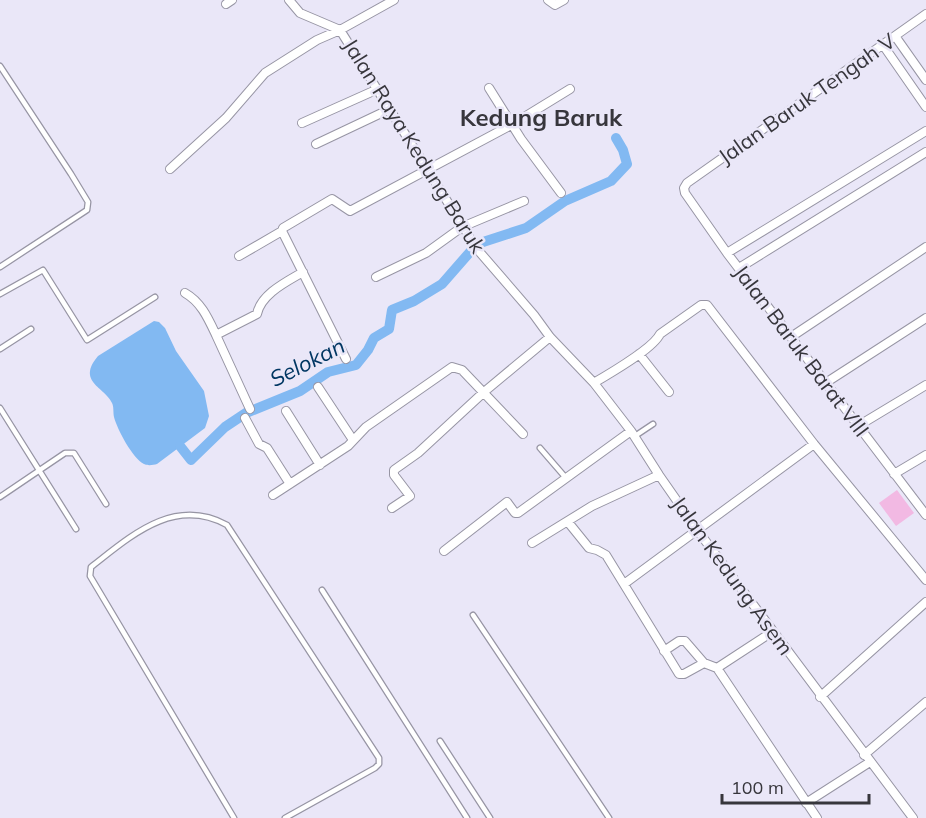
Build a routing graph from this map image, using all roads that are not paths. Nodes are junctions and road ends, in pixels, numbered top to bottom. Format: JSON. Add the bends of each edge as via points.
{"nodes":[{"id":1,"x":289,"y":0,"type":"edge"},
{"id":2,"x":394,"y":0,"type":"edge"},
{"id":3,"x":548,"y":0,"type":"edge"},
{"id":4,"x":564,"y":0,"type":"edge"},
{"id":5,"x":926,"y":15,"type":"edge"},
{"id":6,"x":340,"y":30,"type":"junction"},
{"id":7,"x":895,"y":36,"type":"junction"},
{"id":8,"x":883,"y":45,"type":"junction"},
{"id":9,"x":0,"y":66,"type":"edge"},
{"id":10,"x":926,"y":80,"type":"edge"},
{"id":11,"x":489,"y":88,"type":"dead end"},
{"id":12,"x":378,"y":89,"type":"junction"},
{"id":13,"x":570,"y":89,"type":"dead end"},
{"id":14,"x":926,"y":107,"type":"edge"},
{"id":15,"x":390,"y":109,"type":"junction"},
{"id":16,"x":303,"y":123,"type":"dead end"},
{"id":17,"x":513,"y":124,"type":"junction"},
{"id":18,"x":926,"y":131,"type":"edge"},
{"id":19,"x":316,"y":144,"type":"dead end"},
{"id":20,"x":926,"y":152,"type":"edge"},
{"id":21,"x":170,"y":169,"type":"dead end"},
{"id":22,"x":428,"y":171,"type":"junction"},
{"id":23,"x":687,"y":183,"type":"joint"},
{"id":24,"x":561,"y":193,"type":"dead end"},
{"id":25,"x":524,"y":201,"type":"dead end"},
{"id":26,"x":462,"y":227,"type":"junction"},
{"id":27,"x":282,"y":231,"type":"junction"},
{"id":28,"x":926,"y":247,"type":"edge"},
{"id":29,"x":728,"y":253,"type":"junction"},
{"id":30,"x":238,"y":256,"type":"dead end"},
{"id":31,"x":0,"y":267,"type":"edge"},
{"id":32,"x":739,"y":268,"type":"junction"},
{"id":33,"x":303,"y":272,"type":"junction"},
{"id":34,"x":376,"y":278,"type":"dead end"},
{"id":35,"x":185,"y":292,"type":"dead end"},
{"id":36,"x":0,"y":294,"type":"edge"},
{"id":37,"x":154,"y":297,"type":"dead end"},
{"id":38,"x":926,"y":318,"type":"edge"},
{"id":39,"x":31,"y":329,"type":"dead end"},
{"id":40,"x":216,"y":334,"type":"junction"},
{"id":41,"x":550,"y":337,"type":"junction"},
{"id":42,"x":791,"y":337,"type":"junction"},
{"id":43,"x":0,"y":349,"type":"edge"},
{"id":44,"x":639,"y":354,"type":"junction"},
{"id":45,"x":346,"y":359,"type":"dead end"},
{"id":46,"x":827,"y":382,"type":"junction"},
{"id":47,"x":594,"y":383,"type":"junction"},
{"id":48,"x":926,"y":385,"type":"edge"},
{"id":49,"x":318,"y":387,"type":"dead end"},
{"id":50,"x":484,"y":392,"type":"junction"},
{"id":51,"x":669,"y":392,"type":"dead end"},
{"id":52,"x":0,"y":408,"type":"edge"},
{"id":53,"x":250,"y":409,"type":"dead end"},
{"id":54,"x":286,"y":411,"type":"dead end"},
{"id":55,"x":245,"y":418,"type":"dead end"},
{"id":56,"x":653,"y":424,"type":"dead end"},
{"id":57,"x":858,"y":426,"type":"junction"},
{"id":58,"x":633,"y":433,"type":"junction"},
{"id":59,"x":523,"y":434,"type":"dead end"},
{"id":60,"x":353,"y":440,"type":"junction"},
{"id":61,"x":814,"y":444,"type":"junction"},
{"id":62,"x":540,"y":448,"type":"dead end"},
{"id":63,"x":926,"y":455,"type":"edge"},
{"id":64,"x":320,"y":465,"type":"junction"},
{"id":65,"x":40,"y":471,"type":"junction"},
{"id":66,"x":894,"y":474,"type":"junction"},
{"id":67,"x":659,"y":475,"type":"junction"},
{"id":68,"x":566,"y":478,"type":"junction"},
{"id":69,"x":290,"y":484,"type":"junction"},
{"id":70,"x":273,"y":495,"type":"dead end"},
{"id":71,"x":0,"y":497,"type":"edge"},
{"id":72,"x":106,"y":504,"type":"dead end"},
{"id":73,"x":392,"y":508,"type":"dead end"},
{"id":74,"x":926,"y":515,"type":"edge"},
{"id":75,"x":568,"y":522,"type":"junction"},
{"id":76,"x":76,"y":529,"type":"dead end"},
{"id":77,"x":698,"y":531,"type":"junction"},
{"id":78,"x":532,"y":543,"type":"dead end"},
{"id":79,"x":444,"y":551,"type":"dead end"},
{"id":80,"x":926,"y":580,"type":"edge"},
{"id":81,"x":624,"y":584,"type":"junction"},
{"id":82,"x":322,"y":590,"type":"dead end"},
{"id":83,"x":926,"y":602,"type":"edge"},
{"id":84,"x":473,"y":615,"type":"dead end"},
{"id":85,"x":772,"y":632,"type":"junction"},
{"id":86,"x":664,"y":651,"type":"junction"},
{"id":87,"x":704,"y":663,"type":"junction"},
{"id":88,"x":717,"y":668,"type":"junction"},
{"id":89,"x":820,"y":697,"type":"junction"},
{"id":90,"x":926,"y":702,"type":"edge"},
{"id":91,"x":440,"y":741,"type":"dead end"},
{"id":92,"x":867,"y":758,"type":"junction"},
{"id":93,"x":806,"y":803,"type":"junction"},
{"id":94,"x":234,"y":818,"type":"edge"},
{"id":95,"x":285,"y":818,"type":"edge"},
{"id":96,"x":467,"y":818,"type":"edge"},
{"id":97,"x":490,"y":818,"type":"edge"},
{"id":98,"x":609,"y":818,"type":"edge"},
{"id":99,"x":817,"y":818,"type":"edge"},
{"id":100,"x":913,"y":818,"type":"edge"}],
"edges":[{"from":1,"to":6,"type":"street","name":"Jalan Raya Kedung Baruk","via":[[300,13]]},
{"from":2,"to":6,"type":"street"},
{"from":3,"to":4,"type":"street","via":[[555,5]]},
{"from":5,"to":7,"type":"street","name":"Jalan Baruk Tengah V"},
{"from":6,"to":12,"type":"street","name":"Jalan Raya Kedung Baruk"},
{"from":6,"to":21,"type":"street","via":[[265,73],[226,118]]},
{"from":7,"to":8,"type":"street","name":"Jalan Baruk Tengah V"},
{"from":7,"to":10,"type":"street"},
{"from":8,"to":14,"type":"street"},
{"from":8,"to":23,"type":"street","name":"Jalan Baruk Tengah V"},
{"from":9,"to":31,"type":"lane","via":[[88,202],[84,212]]},
{"from":11,"to":17,"type":"street"},
{"from":12,"to":15,"type":"street","name":"Jalan Raya Kedung Baruk"},
{"from":12,"to":16,"type":"street"},
{"from":13,"to":17,"type":"street"},
{"from":15,"to":19,"type":"street"},
{"from":15,"to":22,"type":"street","name":"Jalan Raya Kedung Baruk"},
{"from":17,"to":22,"type":"street"},
{"from":17,"to":24,"type":"street"},
{"from":18,"to":29,"type":"street"},
{"from":20,"to":32,"type":"street"},
{"from":22,"to":26,"type":"street","name":"Jalan Raya Kedung Baruk"},
{"from":22,"to":27,"type":"street","via":[[350,211],[332,199]]},
{"from":23,"to":29,"type":"street","name":"Jalan Baruk Barat VIII","via":[[685,193]]},
{"from":25,"to":26,"type":"street"},
{"from":26,"to":34,"type":"street","via":[[426,253]]},
{"from":26,"to":41,"type":"street","name":"Jalan Raya Kedung Baruk"},
{"from":27,"to":30,"type":"street"},
{"from":27,"to":33,"type":"street"},
{"from":28,"to":42,"type":"street"},
{"from":29,"to":32,"type":"street","name":"Jalan Baruk Barat VIII"},
{"from":32,"to":42,"type":"street","name":"Jalan Baruk Barat VIII"},
{"from":33,"to":40,"type":"street","via":[[273,291],[256,315]]},
{"from":33,"to":45,"type":"street"},
{"from":35,"to":40,"type":"street","via":[[206,314]]},
{"from":36,"to":37,"type":"lane","via":[[39,270],[45,273],[87,340]]},
{"from":38,"to":46,"type":"street"},
{"from":39,"to":43,"type":"lane"},
{"from":40,"to":53,"type":"street"},
{"from":41,"to":47,"type":"street","name":"Jalan Kedung Asem"},
{"from":41,"to":50,"type":"street"},
{"from":42,"to":46,"type":"street","name":"Jalan Baruk Barat VIII"},
{"from":44,"to":47,"type":"street"},
{"from":44,"to":51,"type":"street"},
{"from":44,"to":61,"type":"street","via":[[660,334],[701,305],[707,305]]},
{"from":46,"to":57,"type":"street","name":"Jalan Baruk Barat VIII"},
{"from":47,"to":58,"type":"street","name":"Jalan Kedung Asem"},
{"from":48,"to":57,"type":"street"},
{"from":49,"to":60,"type":"street"},
{"from":50,"to":59,"type":"street"},
{"from":50,"to":60,"type":"street","via":[[462,370],[452,367]]},
{"from":50,"to":73,"type":"street","via":[[394,470],[410,496]]},
{"from":52,"to":65,"type":"lane"},
{"from":54,"to":64,"type":"street"},
{"from":55,"to":69,"type":"street"},
{"from":56,"to":58,"type":"lane"},
{"from":57,"to":66,"type":"street","name":"Jalan Baruk Barat VIII"},
{"from":58,"to":67,"type":"street","name":"Jalan Kedung Asem"},
{"from":58,"to":68,"type":"street"},
{"from":60,"to":64,"type":"street"},
{"from":61,"to":77,"type":"street"},
{"from":61,"to":80,"type":"street"},
{"from":62,"to":68,"type":"lane"},
{"from":63,"to":66,"type":"street"},
{"from":64,"to":69,"type":"street"},
{"from":65,"to":71,"type":"lane"},
{"from":65,"to":72,"type":"lane","via":[[65,453],[74,453]]},
{"from":65,"to":76,"type":"lane"},
{"from":66,"to":74,"type":"street","name":"Jalan Baruk Barat VIII"},
{"from":67,"to":75,"type":"street","via":[[592,506]]},
{"from":67,"to":77,"type":"street","name":"Jalan Kedung Asem"},
{"from":68,"to":79,"type":"street","via":[[517,514],[506,502]]},
{"from":69,"to":70,"type":"street"},
{"from":75,"to":78,"type":"street"},
{"from":75,"to":81,"type":"street","via":[[589,548],[606,555]]},
{"from":77,"to":81,"type":"street"},
{"from":77,"to":85,"type":"street","name":"Jalan Kedung Asem"},
{"from":81,"to":86,"type":"street"},
{"from":82,"to":96,"type":"lane"},
{"from":83,"to":89,"type":"street"},
{"from":84,"to":98,"type":"lane"},
{"from":85,"to":88,"type":"street"},
{"from":85,"to":89,"type":"street","name":"Jalan Kedung Asem"},
{"from":86,"to":87,"type":"street","via":[[685,641]]},
{"from":86,"to":87,"type":"street","via":[[681,676]]},
{"from":87,"to":88,"type":"street"},
{"from":88,"to":93,"type":"street"},
{"from":89,"to":92,"type":"street","name":"Jalan Kedung Asem"},
{"from":90,"to":92,"type":"street"},
{"from":91,"to":97,"type":"lane"},
{"from":92,"to":93,"type":"street"},
{"from":92,"to":100,"type":"street","name":"Jalan Kedung Asem"},
{"from":93,"to":99,"type":"street"},
{"from":94,"to":95,"type":"lane","via":[[90,576],[90,567],[132,535],[177,514],[209,517],[227,525],[379,758],[375,768]]}]}
